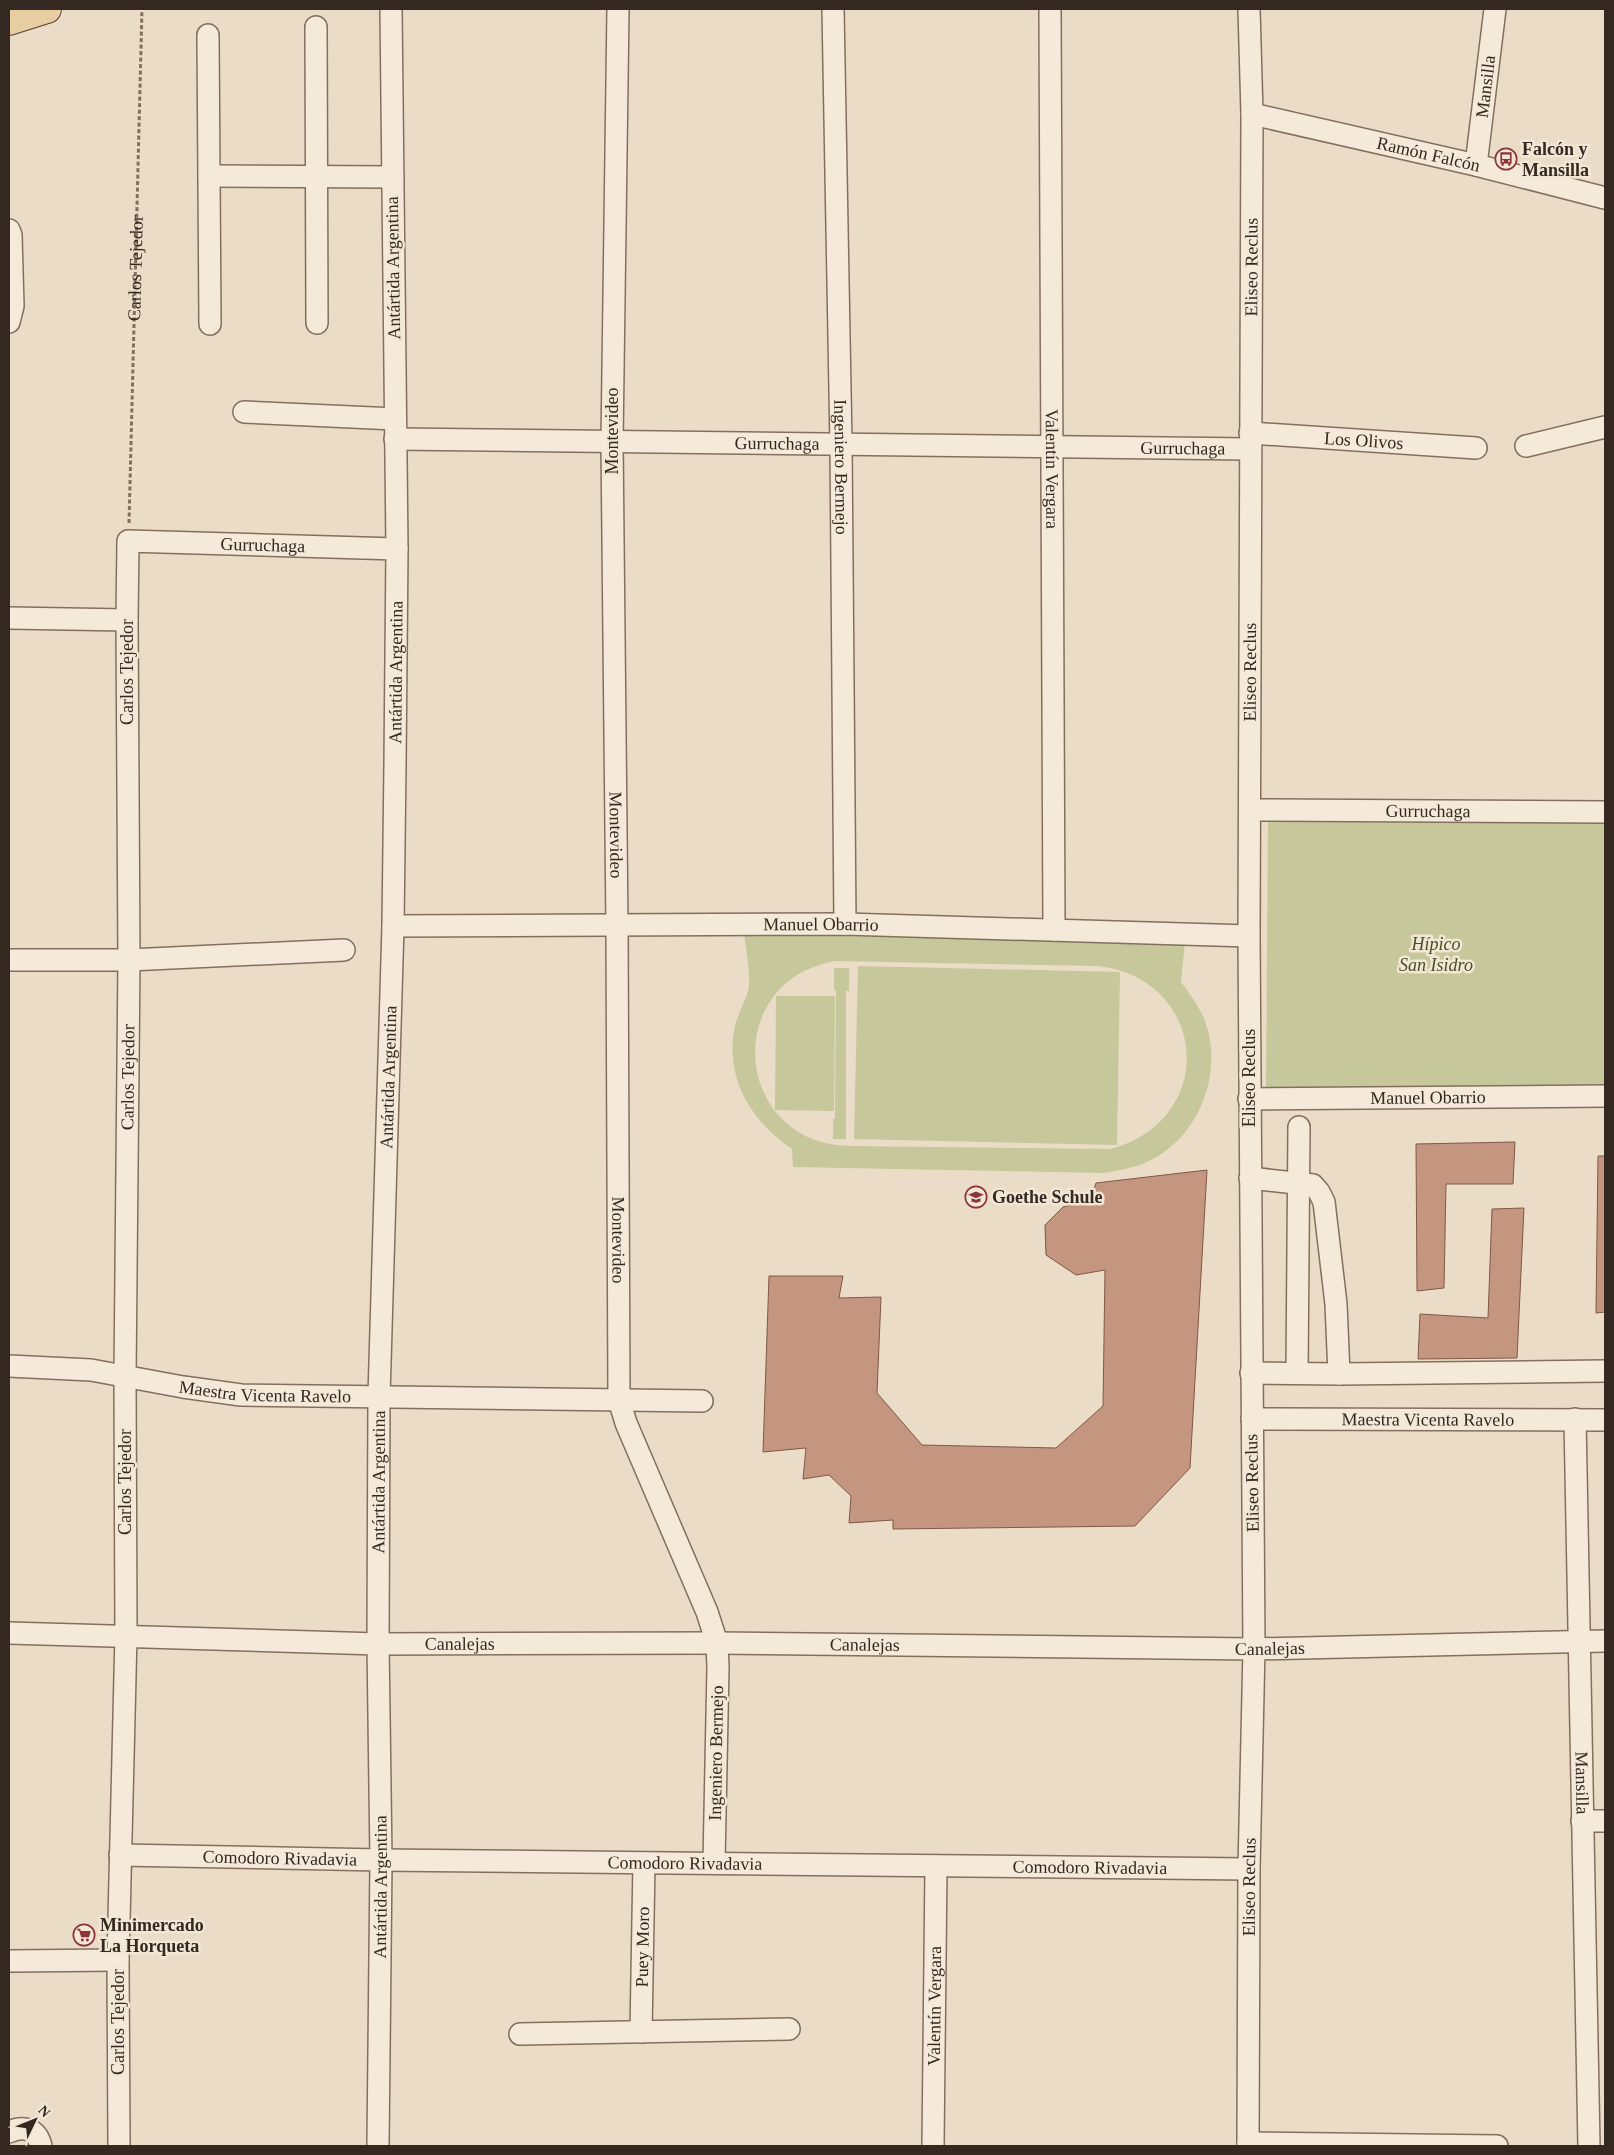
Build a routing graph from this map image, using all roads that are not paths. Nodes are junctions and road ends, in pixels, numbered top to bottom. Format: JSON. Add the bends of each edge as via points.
{"nodes":[{"id":1,"x":47,"y":9,"type":"edge"},
{"id":2,"x":391,"y":9,"type":"edge"},
{"id":3,"x":618,"y":9,"type":"edge"},
{"id":4,"x":833,"y":9,"type":"edge"},
{"id":5,"x":1050,"y":9,"type":"edge"},
{"id":6,"x":1249,"y":9,"type":"edge"},
{"id":7,"x":1495,"y":9,"type":"edge"},
{"id":8,"x":9,"y":21,"type":"edge"},
{"id":9,"x":316,"y":27,"type":"dead end"},
{"id":10,"x":208,"y":35,"type":"dead end"},
{"id":11,"x":1252,"y":114,"type":"junction"},
{"id":12,"x":1476,"y":165,"type":"junction"},
{"id":13,"x":209,"y":176,"type":"junction"},
{"id":14,"x":316,"y":176,"type":"junction"},
{"id":15,"x":392,"y":177,"type":"junction"},
{"id":16,"x":1605,"y":198,"type":"edge"},
{"id":17,"x":9,"y":230,"type":"edge"},
{"id":18,"x":9,"y":322,"type":"edge"},
{"id":19,"x":317,"y":323,"type":"dead end"},
{"id":20,"x":210,"y":324,"type":"dead end"},
{"id":21,"x":244,"y":412,"type":"dead end"},
{"id":22,"x":1605,"y":427,"type":"edge"},
{"id":23,"x":395,"y":429,"type":"junction"},
{"id":24,"x":1250,"y":441,"type":"junction"},
{"id":25,"x":612,"y":442,"type":"junction"},
{"id":26,"x":841,"y":445,"type":"junction"},
{"id":27,"x":1526,"y":446,"type":"dead end"},
{"id":28,"x":1052,"y":447,"type":"junction"},
{"id":29,"x":1476,"y":448,"type":"dead end"},
{"id":30,"x":128,"y":541,"type":"joint"},
{"id":31,"x":396,"y":549,"type":"junction"},
{"id":32,"x":9,"y":618,"type":"edge"},
{"id":33,"x":127,"y":620,"type":"junction"},
{"id":34,"x":1250,"y":810,"type":"junction"},
{"id":35,"x":1605,"y":812,"type":"edge"},
{"id":36,"x":845,"y":924,"type":"junction"},
{"id":37,"x":393,"y":926,"type":"junction"},
{"id":38,"x":617,"y":927,"type":"junction"},
{"id":39,"x":1054,"y":930,"type":"junction"},
{"id":40,"x":1249,"y":936,"type":"junction"},
{"id":41,"x":344,"y":950,"type":"dead end"},
{"id":42,"x":9,"y":960,"type":"edge"},
{"id":43,"x":129,"y":960,"type":"junction"},
{"id":44,"x":1605,"y":1096,"type":"edge"},
{"id":45,"x":1249,"y":1099,"type":"junction"},
{"id":46,"x":1299,"y":1127,"type":"dead end"},
{"id":47,"x":1250,"y":1178,"type":"junction"},
{"id":48,"x":1299,"y":1183,"type":"junction"},
{"id":49,"x":9,"y":1366,"type":"edge"},
{"id":50,"x":1605,"y":1371,"type":"edge"},
{"id":51,"x":1252,"y":1373,"type":"junction"},
{"id":52,"x":1297,"y":1373,"type":"junction"},
{"id":53,"x":1339,"y":1374,"type":"junction"},
{"id":54,"x":125,"y":1377,"type":"junction"},
{"id":55,"x":379,"y":1396,"type":"junction"},
{"id":56,"x":619,"y":1400,"type":"junction"},
{"id":57,"x":702,"y":1401,"type":"dead end"},
{"id":58,"x":1252,"y":1419,"type":"junction"},
{"id":59,"x":1574,"y":1420,"type":"junction"},
{"id":60,"x":1605,"y":1420,"type":"edge"},
{"id":61,"x":9,"y":1633,"type":"edge"},
{"id":62,"x":126,"y":1635,"type":"junction"},
{"id":63,"x":1579,"y":1641,"type":"junction"},
{"id":64,"x":1605,"y":1641,"type":"edge"},
{"id":65,"x":717,"y":1643,"type":"junction"},
{"id":66,"x":378,"y":1644,"type":"junction"},
{"id":67,"x":1254,"y":1649,"type":"junction"},
{"id":68,"x":1582,"y":1821,"type":"junction"},
{"id":69,"x":1605,"y":1821,"type":"edge"},
{"id":70,"x":120,"y":1855,"type":"junction"},
{"id":71,"x":381,"y":1860,"type":"junction"},
{"id":72,"x":644,"y":1863,"type":"junction"},
{"id":73,"x":714,"y":1864,"type":"junction"},
{"id":74,"x":936,"y":1866,"type":"junction"},
{"id":75,"x":1249,"y":1870,"type":"junction"},
{"id":76,"x":118,"y":1960,"type":"junction"},
{"id":77,"x":9,"y":1961,"type":"edge"},
{"id":78,"x":789,"y":2029,"type":"dead end"},
{"id":79,"x":641,"y":2032,"type":"junction"},
{"id":80,"x":520,"y":2034,"type":"dead end"},
{"id":81,"x":9,"y":2132,"type":"edge"},
{"id":82,"x":1248,"y":2144,"type":"edge"},
{"id":83,"x":41,"y":2146,"type":"edge"},
{"id":84,"x":119,"y":2146,"type":"edge"},
{"id":85,"x":378,"y":2146,"type":"edge"},
{"id":86,"x":933,"y":2146,"type":"edge"},
{"id":87,"x":1498,"y":2146,"type":"edge"},
{"id":88,"x":1589,"y":2146,"type":"edge"}],
"edges":[{"from":1,"to":8,"type":"main road"},
{"from":2,"to":15,"type":"street","name":"Antártida Argentina"},
{"from":3,"to":25,"type":"street","name":"Montevideo"},
{"from":4,"to":26,"type":"street","name":"Ingeniero Bermejo"},
{"from":5,"to":28,"type":"street","name":"Valentín Vergara"},
{"from":6,"to":11,"type":"street","name":"Eliseo Reclus"},
{"from":7,"to":12,"type":"street","name":"Mansilla"},
{"from":9,"to":14,"type":"street"},
{"from":10,"to":13,"type":"street"},
{"from":11,"to":12,"type":"street","name":"Ramón Falcón"},
{"from":11,"to":24,"type":"street","name":"Eliseo Reclus"},
{"from":12,"to":16,"type":"street","name":"Ramón Falcón"},
{"from":13,"to":14,"type":"street"},
{"from":13,"to":20,"type":"street"},
{"from":14,"to":15,"type":"street"},
{"from":14,"to":19,"type":"street"},
{"from":15,"to":23,"type":"street","name":"Antártida Argentina"},
{"from":17,"to":18,"type":"street","via":[[13,306]]},
{"from":21,"to":23,"type":"street","name":"Gurruchaga"},
{"from":22,"to":27,"type":"street"},
{"from":23,"to":25,"type":"street","name":"Gurruchaga"},
{"from":23,"to":31,"type":"street","name":"Antártida Argentina"},
{"from":24,"to":28,"type":"street","name":"Gurruchaga"},
{"from":24,"to":29,"type":"street","name":"Los Olivos"},
{"from":24,"to":34,"type":"street","name":"Eliseo Reclus"},
{"from":25,"to":26,"type":"street","name":"Gurruchaga"},
{"from":25,"to":38,"type":"street","name":"Montevideo"},
{"from":26,"to":28,"type":"street","name":"Gurruchaga"},
{"from":26,"to":36,"type":"street","name":"Ingeniero Bermejo"},
{"from":28,"to":39,"type":"street","name":"Valentín Vergara"},
{"from":30,"to":31,"type":"street","name":"Gurruchaga"},
{"from":30,"to":33,"type":"street","name":"Carlos Tejedor"},
{"from":31,"to":37,"type":"street","name":"Antártida Argentina"},
{"from":32,"to":33,"type":"street"},
{"from":33,"to":43,"type":"street","name":"Carlos Tejedor"},
{"from":34,"to":35,"type":"street","name":"Gurruchaga"},
{"from":34,"to":40,"type":"street","name":"Eliseo Reclus"},
{"from":36,"to":38,"type":"street","name":"Manuel Obarrio"},
{"from":36,"to":39,"type":"street","name":"Manuel Obarrio"},
{"from":37,"to":38,"type":"street","name":"Manuel Obarrio"},
{"from":37,"to":55,"type":"street","name":"Antártida Argentina"},
{"from":38,"to":56,"type":"street","name":"Montevideo"},
{"from":39,"to":40,"type":"street","name":"Manuel Obarrio"},
{"from":40,"to":45,"type":"street","name":"Eliseo Reclus"},
{"from":41,"to":43,"type":"street"},
{"from":42,"to":43,"type":"street"},
{"from":43,"to":54,"type":"street","name":"Carlos Tejedor"},
{"from":44,"to":45,"type":"street","name":"Manuel Obarrio"},
{"from":45,"to":47,"type":"street","name":"Eliseo Reclus"},
{"from":46,"to":48,"type":"street"},
{"from":47,"to":48,"type":"street"},
{"from":47,"to":51,"type":"street","name":"Eliseo Reclus"},
{"from":48,"to":52,"type":"street"},
{"from":48,"to":53,"type":"street","via":[[1312,1185],[1324,1202],[1336,1304]]},
{"from":49,"to":54,"type":"street","name":"Maestra Vicenta Ravelo","via":[[91,1370]]},
{"from":50,"to":53,"type":"street"},
{"from":51,"to":52,"type":"street"},
{"from":51,"to":58,"type":"street","name":"Eliseo Reclus"},
{"from":52,"to":53,"type":"street"},
{"from":54,"to":55,"type":"street","name":"Maestra Vicenta Ravelo","via":[[241,1395]]},
{"from":54,"to":62,"type":"street","name":"Carlos Tejedor"},
{"from":55,"to":56,"type":"street","name":"Maestra Vicenta Ravelo"},
{"from":55,"to":66,"type":"street","name":"Antártida Argentina"},
{"from":56,"to":57,"type":"street","name":"Maestra Vicenta Ravelo"},
{"from":56,"to":65,"type":"street","name":"Montevideo"},
{"from":58,"to":59,"type":"street","name":"Maestra Vicenta Ravelo"},
{"from":58,"to":67,"type":"street","name":"Eliseo Reclus"},
{"from":59,"to":60,"type":"street","name":"Maestra Vicenta Ravelo"},
{"from":59,"to":63,"type":"street","name":"Mansilla"},
{"from":61,"to":62,"type":"street"},
{"from":62,"to":66,"type":"street","name":"Canalejas"},
{"from":62,"to":70,"type":"street","name":"Carlos Tejedor"},
{"from":63,"to":64,"type":"street","name":"Canalejas"},
{"from":63,"to":67,"type":"street","name":"Canalejas"},
{"from":63,"to":68,"type":"street","name":"Mansilla"},
{"from":65,"to":66,"type":"street","name":"Canalejas"},
{"from":65,"to":67,"type":"street","name":"Canalejas"},
{"from":65,"to":73,"type":"street","name":"Ingeniero Bermejo"},
{"from":66,"to":71,"type":"street","name":"Antártida Argentina"},
{"from":67,"to":75,"type":"street","name":"Eliseo Reclus"},
{"from":68,"to":69,"type":"street"},
{"from":68,"to":88,"type":"street","name":"Mansilla"},
{"from":70,"to":71,"type":"street","name":"Comodoro Rivadavia"},
{"from":70,"to":76,"type":"street","name":"Carlos Tejedor"},
{"from":71,"to":72,"type":"street","name":"Comodoro Rivadavia"},
{"from":71,"to":85,"type":"street","name":"Antártida Argentina"},
{"from":72,"to":73,"type":"street","name":"Comodoro Rivadavia"},
{"from":72,"to":79,"type":"street","name":"Puey Moro"},
{"from":73,"to":74,"type":"street","name":"Comodoro Rivadavia"},
{"from":74,"to":75,"type":"street","name":"Comodoro Rivadavia"},
{"from":74,"to":86,"type":"street","name":"Valentín Vergara"},
{"from":75,"to":82,"type":"street","name":"Eliseo Reclus"},
{"from":76,"to":77,"type":"street"},
{"from":76,"to":84,"type":"street","name":"Carlos Tejedor"},
{"from":78,"to":79,"type":"street"},
{"from":79,"to":80,"type":"street"},
{"from":81,"to":83,"type":"street","via":[[30,2129],[39,2138]]},
{"from":82,"to":87,"type":"street"}]}
